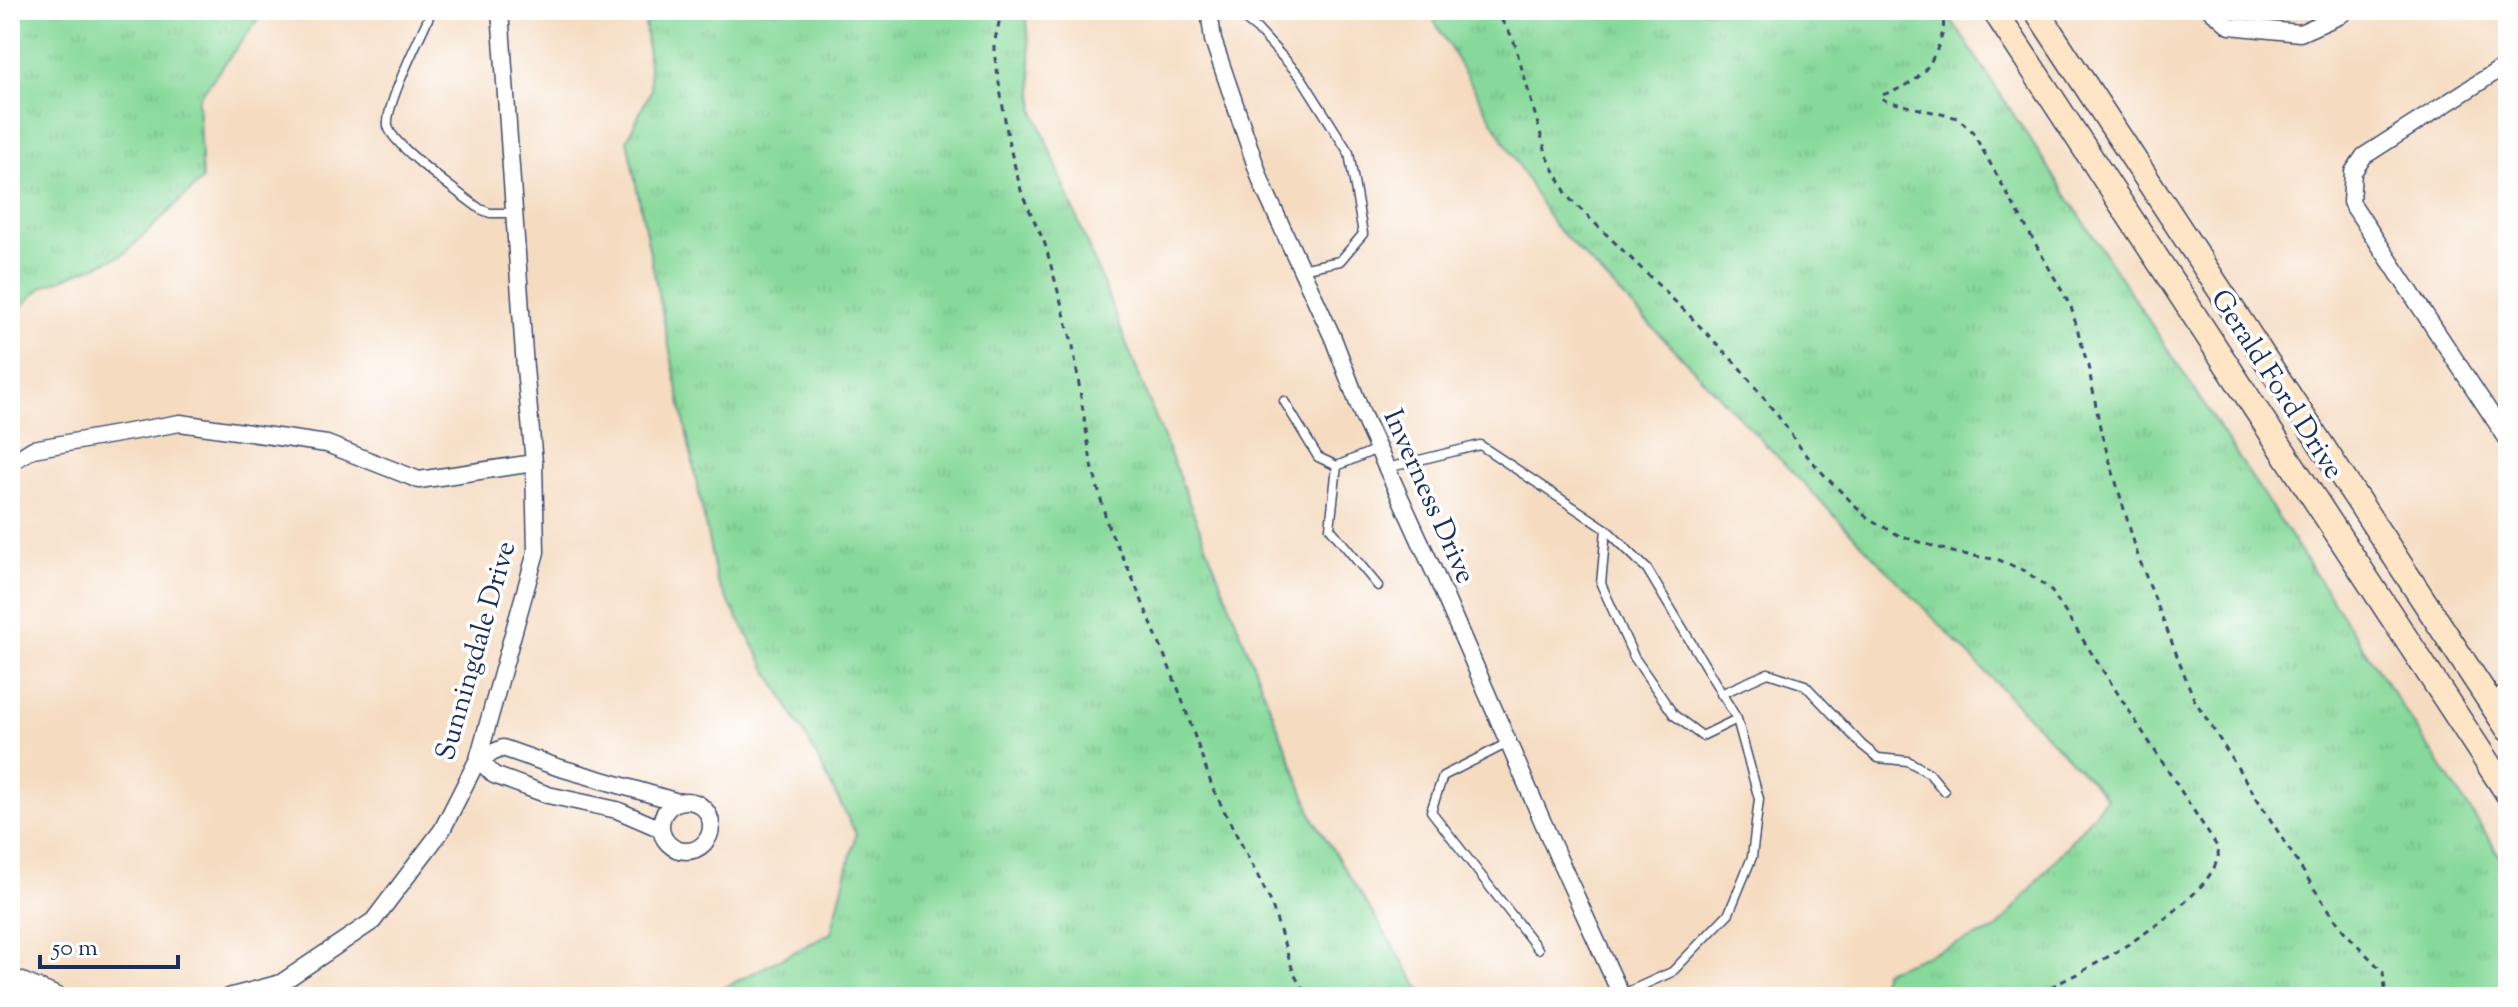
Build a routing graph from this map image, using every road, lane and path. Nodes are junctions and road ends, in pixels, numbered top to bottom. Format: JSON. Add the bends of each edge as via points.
{"nodes":[{"id":1,"x":432,"y":10,"type":"edge"},
{"id":2,"x":500,"y":10,"type":"edge"},
{"id":3,"x":1002,"y":10,"type":"edge"},
{"id":4,"x":1209,"y":10,"type":"edge"},
{"id":5,"x":1233,"y":10,"type":"edge"},
{"id":6,"x":1495,"y":10,"type":"edge"},
{"id":7,"x":1941,"y":10,"type":"edge"},
{"id":8,"x":1994,"y":10,"type":"edge"},
{"id":9,"x":2036,"y":10,"type":"edge"},
{"id":10,"x":2211,"y":10,"type":"edge"},
{"id":11,"x":2347,"y":10,"type":"edge"},
{"id":12,"x":2508,"y":64,"type":"edge"},
{"id":13,"x":514,"y":213,"type":"junction"},
{"id":14,"x":1300,"y":269,"type":"junction"},
{"id":15,"x":1284,"y":401,"type":"dead end"},
{"id":16,"x":2508,"y":440,"type":"edge"},
{"id":17,"x":1377,"y":449,"type":"junction"},
{"id":18,"x":10,"y":463,"type":"edge"},
{"id":19,"x":534,"y":463,"type":"junction"},
{"id":20,"x":1337,"y":466,"type":"junction"},
{"id":21,"x":1387,"y":468,"type":"junction"},
{"id":22,"x":1606,"y":529,"type":"junction"},
{"id":23,"x":1378,"y":586,"type":"dead end"},
{"id":24,"x":1721,"y":694,"type":"junction"},
{"id":25,"x":2500,"y":698,"type":"edge"},
{"id":26,"x":1737,"y":719,"type":"junction"},
{"id":27,"x":2508,"y":729,"type":"edge"},
{"id":28,"x":1508,"y":743,"type":"junction"},
{"id":29,"x":478,"y":759,"type":"junction"},
{"id":30,"x":557,"y":767,"type":"junction"},
{"id":31,"x":624,"y":785,"type":"junction"},
{"id":32,"x":1944,"y":791,"type":"dead end"},
{"id":33,"x":2508,"y":794,"type":"edge"},
{"id":34,"x":548,"y":795,"type":"junction"},
{"id":35,"x":678,"y":802,"type":"junction"},
{"id":36,"x":617,"y":810,"type":"junction"},
{"id":37,"x":661,"y":829,"type":"junction"},
{"id":38,"x":1538,"y":949,"type":"dead end"},
{"id":39,"x":10,"y":976,"type":"edge"},
{"id":40,"x":1622,"y":996,"type":"edge"},
{"id":41,"x":60,"y":997,"type":"edge"},
{"id":42,"x":228,"y":997,"type":"edge"},
{"id":43,"x":1307,"y":997,"type":"edge"},
{"id":44,"x":2023,"y":997,"type":"edge"},
{"id":45,"x":2386,"y":997,"type":"edge"}],
"edges":[{"from":1,"to":13,"type":"lane","via":[[388,113],[390,132],[480,209]]},
{"from":2,"to":13,"type":"street","name":"Sunningdale Drive"},
{"from":3,"to":43,"type":"path","via":[[994,52],[1005,130],[1073,346],[1104,515],[1179,691],[1213,789],[1270,900]]},
{"from":4,"to":14,"type":"street","name":"Inverness Drive","via":[[1213,40],[1262,184]]},
{"from":5,"to":14,"type":"lane","via":[[1301,77],[1349,153],[1363,234],[1340,261]]},
{"from":6,"to":44,"type":"path","via":[[1513,38],[1547,156],[1568,197],[1739,367],[1802,450],[1868,518],[1927,546],[1999,560],[2050,589],[2218,848],[2217,861],[2196,892],[2152,929],[2067,980]]},
{"from":7,"to":45,"type":"path","via":[[1941,38],[1925,72],[1880,97],[1958,118],[1972,131],[2071,307],[2138,556],[2194,699],[2329,910],[2383,972]]},
{"from":8,"to":33,"type":"main road","name":"Gerald Ford Drive"},
{"from":9,"to":25,"type":"main road","name":"Gerald Ford Drive"},
{"from":10,"to":11,"type":"street","via":[[2230,26],[2300,33]]},
{"from":12,"to":16,"type":"street","via":[[2364,156],[2353,172],[2351,202]]},
{"from":13,"to":19,"type":"street","name":"Sunningdale Drive"},
{"from":14,"to":17,"type":"street","name":"Inverness Drive"},
{"from":15,"to":20,"type":"lane","via":[[1318,457]]},
{"from":17,"to":20,"type":"lane"},
{"from":17,"to":21,"type":"street","name":"Inverness Drive"},
{"from":18,"to":19,"type":"street","via":[[33,449],[180,423],[327,444],[419,480]]},
{"from":19,"to":29,"type":"street","name":"Sunningdale Drive","via":[[536,552]]},
{"from":20,"to":23,"type":"lane","via":[[1330,528]]},
{"from":21,"to":22,"type":"lane","via":[[1480,445]]},
{"from":21,"to":28,"type":"street","name":"Inverness Drive"},
{"from":22,"to":24,"type":"lane","via":[[1647,569]]},
{"from":22,"to":26,"type":"lane","via":[[1601,584],[1634,657],[1674,715],[1702,736]]},
{"from":24,"to":26,"type":"lane"},
{"from":24,"to":32,"type":"lane","via":[[1768,673],[1805,685],[1878,758],[1908,761],[1929,773]]},
{"from":25,"to":27,"type":"main road","name":"Gerald Ford Drive"},
{"from":26,"to":40,"type":"lane","via":[[1759,799],[1752,857],[1729,913],[1672,972]]},
{"from":28,"to":38,"type":"lane","via":[[1443,776],[1431,811]]},
{"from":28,"to":40,"type":"street","name":"Inverness Drive"},
{"from":29,"to":30,"type":"street","via":[[503,748]]},
{"from":29,"to":34,"type":"street","via":[[494,775]]},
{"from":29,"to":42,"type":"street","name":"Sunningdale Drive","via":[[442,830],[373,921],[281,983]]},
{"from":30,"to":31,"type":"street"},
{"from":30,"to":34,"type":"street"},
{"from":31,"to":35,"type":"street"},
{"from":31,"to":36,"type":"street"},
{"from":34,"to":36,"type":"street"},
{"from":35,"to":37,"type":"street","via":[[668,807]]},
{"from":35,"to":37,"type":"street","via":[[700,805],[707,813],[709,835],[694,850],[683,851],[664,839]]},
{"from":36,"to":37,"type":"street"},
{"from":39,"to":41,"type":"street"}]}
